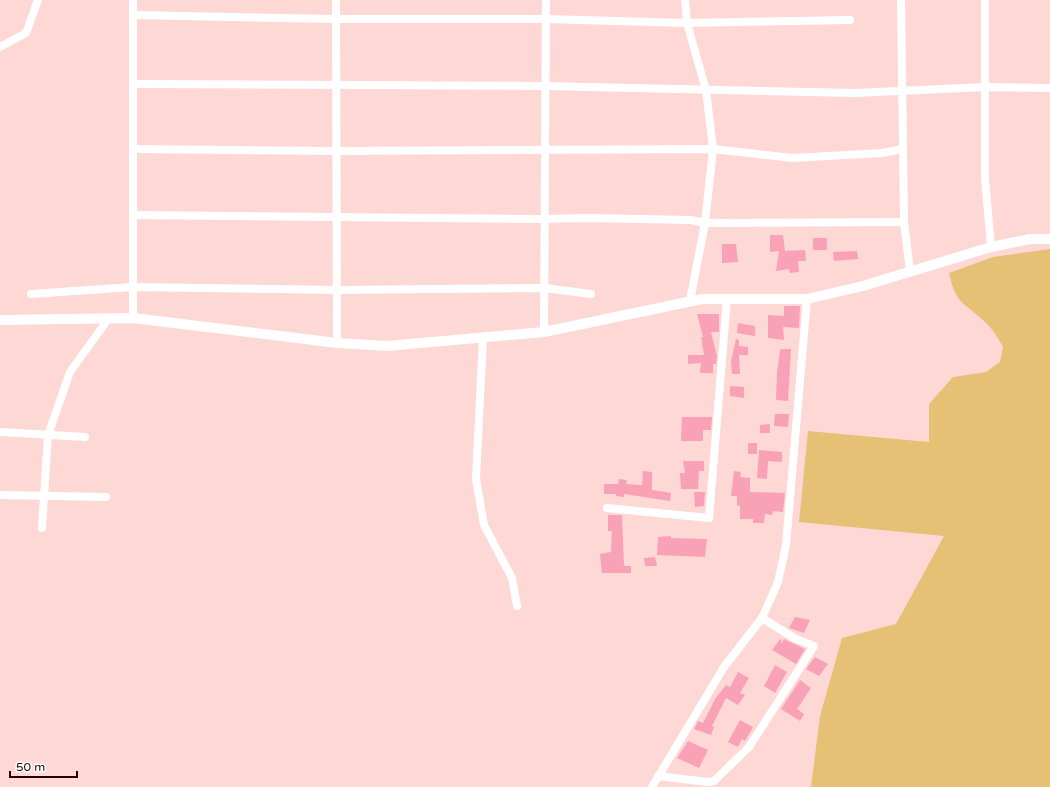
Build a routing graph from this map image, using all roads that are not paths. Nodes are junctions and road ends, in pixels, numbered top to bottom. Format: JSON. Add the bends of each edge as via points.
{"nodes":[{"id":1,"x":38,"y":0,"type":"edge"},
{"id":2,"x":133,"y":0,"type":"edge"},
{"id":3,"x":336,"y":0,"type":"edge"},
{"id":4,"x":546,"y":0,"type":"edge"},
{"id":5,"x":685,"y":0,"type":"edge"},
{"id":6,"x":901,"y":0,"type":"edge"},
{"id":7,"x":985,"y":0,"type":"edge"},
{"id":8,"x":133,"y":15,"type":"junction"},
{"id":9,"x":336,"y":19,"type":"junction"},
{"id":10,"x":546,"y":19,"type":"junction"},
{"id":11,"x":850,"y":20,"type":"dead end"},
{"id":12,"x":687,"y":23,"type":"junction"},
{"id":13,"x":0,"y":47,"type":"edge"},
{"id":14,"x":133,"y":84,"type":"junction"},
{"id":15,"x":336,"y":85,"type":"junction"},
{"id":16,"x":545,"y":86,"type":"junction"},
{"id":17,"x":986,"y":87,"type":"junction"},
{"id":18,"x":1050,"y":88,"type":"edge"},
{"id":19,"x":706,"y":90,"type":"junction"},
{"id":20,"x":901,"y":90,"type":"junction"},
{"id":21,"x":133,"y":149,"type":"junction"},
{"id":22,"x":713,"y":150,"type":"junction"},
{"id":23,"x":902,"y":150,"type":"junction"},
{"id":24,"x":336,"y":151,"type":"junction"},
{"id":25,"x":545,"y":151,"type":"junction"},
{"id":26,"x":133,"y":215,"type":"junction"},
{"id":27,"x":337,"y":216,"type":"junction"},
{"id":28,"x":544,"y":219,"type":"junction"},
{"id":29,"x":904,"y":222,"type":"junction"},
{"id":30,"x":705,"y":223,"type":"junction"},
{"id":31,"x":1050,"y":239,"type":"edge"},
{"id":32,"x":991,"y":248,"type":"junction"},
{"id":33,"x":910,"y":271,"type":"junction"},
{"id":34,"x":133,"y":287,"type":"junction"},
{"id":35,"x":544,"y":288,"type":"junction"},
{"id":36,"x":337,"y":290,"type":"junction"},
{"id":37,"x":31,"y":294,"type":"dead end"},
{"id":38,"x":591,"y":294,"type":"dead end"},
{"id":39,"x":727,"y":299,"type":"junction"},
{"id":40,"x":807,"y":299,"type":"junction"},
{"id":41,"x":690,"y":301,"type":"junction"},
{"id":42,"x":109,"y":318,"type":"junction"},
{"id":43,"x":133,"y":318,"type":"junction"},
{"id":44,"x":0,"y":320,"type":"edge"},
{"id":45,"x":544,"y":332,"type":"junction"},
{"id":46,"x":483,"y":337,"type":"junction"},
{"id":47,"x":337,"y":343,"type":"junction"},
{"id":48,"x":0,"y":432,"type":"edge"},
{"id":49,"x":48,"y":435,"type":"junction"},
{"id":50,"x":85,"y":437,"type":"dead end"},
{"id":51,"x":0,"y":495,"type":"edge"},
{"id":52,"x":44,"y":495,"type":"junction"},
{"id":53,"x":106,"y":497,"type":"dead end"},
{"id":54,"x":607,"y":508,"type":"dead end"},
{"id":55,"x":42,"y":528,"type":"dead end"},
{"id":56,"x":517,"y":606,"type":"dead end"},
{"id":57,"x":762,"y":618,"type":"junction"},
{"id":58,"x":658,"y":776,"type":"junction"},
{"id":59,"x":652,"y":787,"type":"edge"}],
"edges":[{"from":1,"to":13,"type":"street","via":[[26,33]]},
{"from":2,"to":8,"type":"street"},
{"from":3,"to":9,"type":"street"},
{"from":4,"to":10,"type":"street"},
{"from":5,"to":12,"type":"street"},
{"from":6,"to":20,"type":"street"},
{"from":7,"to":17,"type":"street"},
{"from":8,"to":9,"type":"street"},
{"from":8,"to":14,"type":"street"},
{"from":9,"to":10,"type":"street"},
{"from":9,"to":15,"type":"street"},
{"from":10,"to":12,"type":"street"},
{"from":10,"to":16,"type":"street"},
{"from":11,"to":12,"type":"street"},
{"from":12,"to":19,"type":"street"},
{"from":14,"to":15,"type":"street"},
{"from":14,"to":21,"type":"street"},
{"from":15,"to":16,"type":"street"},
{"from":15,"to":24,"type":"street"},
{"from":16,"to":19,"type":"street"},
{"from":16,"to":25,"type":"street"},
{"from":17,"to":18,"type":"street"},
{"from":17,"to":20,"type":"street"},
{"from":17,"to":32,"type":"street","via":[[985,178]]},
{"from":19,"to":20,"type":"street","via":[[855,93]]},
{"from":19,"to":22,"type":"street"},
{"from":20,"to":23,"type":"street"},
{"from":21,"to":24,"type":"street"},
{"from":21,"to":26,"type":"street"},
{"from":22,"to":23,"type":"street","via":[[792,158]]},
{"from":22,"to":25,"type":"street"},
{"from":22,"to":30,"type":"street"},
{"from":23,"to":29,"type":"street"},
{"from":24,"to":25,"type":"street"},
{"from":24,"to":27,"type":"street"},
{"from":25,"to":28,"type":"street"},
{"from":26,"to":27,"type":"street"},
{"from":26,"to":34,"type":"street"},
{"from":27,"to":28,"type":"street"},
{"from":27,"to":36,"type":"street"},
{"from":28,"to":30,"type":"street","via":[[683,220]]},
{"from":28,"to":35,"type":"street"},
{"from":29,"to":30,"type":"street"},
{"from":29,"to":33,"type":"street"},
{"from":30,"to":41,"type":"street"},
{"from":31,"to":32,"type":"street","via":[[1030,239]]},
{"from":32,"to":33,"type":"street"},
{"from":33,"to":40,"type":"street","via":[[863,286]]},
{"from":34,"to":36,"type":"street"},
{"from":34,"to":37,"type":"street"},
{"from":34,"to":43,"type":"street"},
{"from":35,"to":36,"type":"street"},
{"from":35,"to":38,"type":"street"},
{"from":35,"to":45,"type":"street"},
{"from":36,"to":47,"type":"street"},
{"from":39,"to":40,"type":"street"},
{"from":39,"to":41,"type":"street"},
{"from":39,"to":54,"type":"street","via":[[709,518]]},
{"from":40,"to":57,"type":"street","via":[[786,545],[778,582]]},
{"from":41,"to":45,"type":"street"},
{"from":42,"to":43,"type":"street"},
{"from":42,"to":44,"type":"street"},
{"from":42,"to":49,"type":"street","via":[[70,372]]},
{"from":43,"to":47,"type":"street"},
{"from":45,"to":46,"type":"street"},
{"from":46,"to":47,"type":"street","via":[[387,346]]},
{"from":46,"to":56,"type":"street","via":[[476,479],[484,525],[512,578]]},
{"from":48,"to":49,"type":"street"},
{"from":49,"to":50,"type":"street"},
{"from":49,"to":52,"type":"street"},
{"from":51,"to":52,"type":"street"},
{"from":52,"to":53,"type":"street"},
{"from":52,"to":55,"type":"street"},
{"from":57,"to":58,"type":"street","via":[[724,667]]},
{"from":57,"to":58,"type":"street","via":[[794,638],[814,646],[749,747],[714,781]]},
{"from":58,"to":59,"type":"street"}]}
